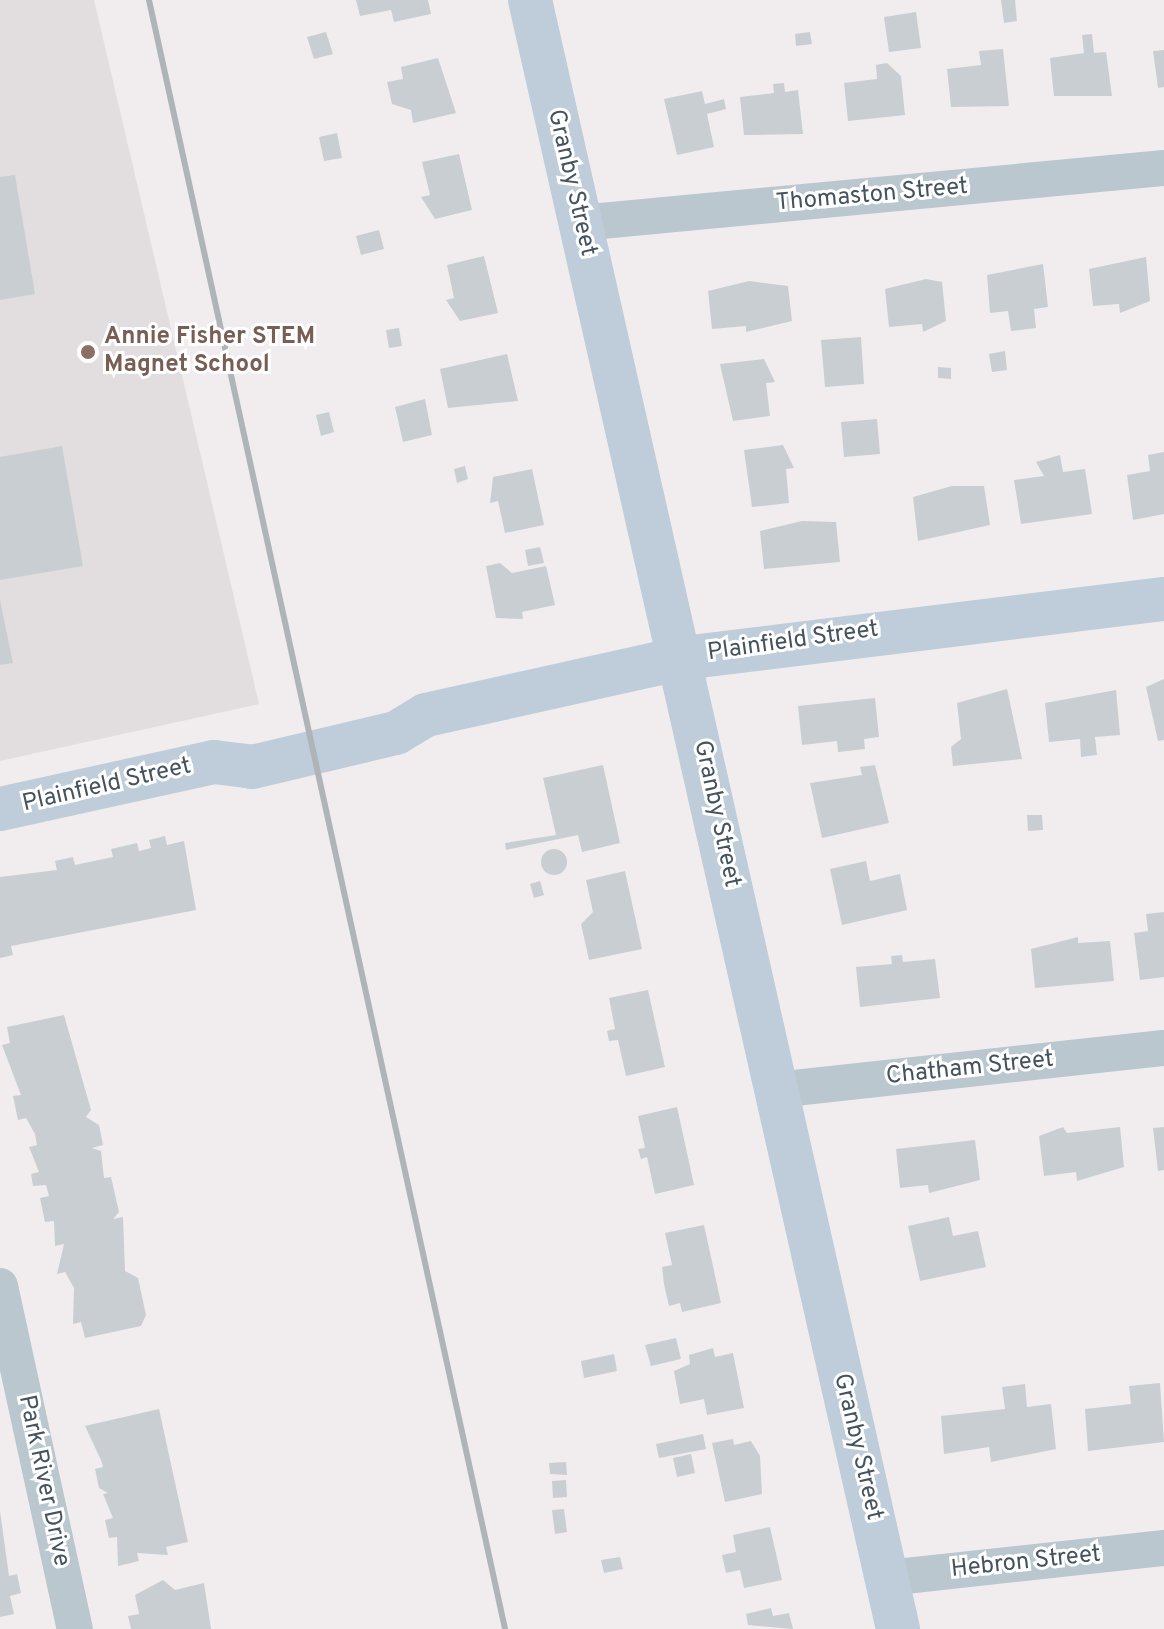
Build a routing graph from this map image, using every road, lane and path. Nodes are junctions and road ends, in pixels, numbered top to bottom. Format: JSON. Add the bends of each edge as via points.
{"nodes":[{"id":1,"x":530,"y":0,"type":"edge"},
{"id":2,"x":1164,"y":168,"type":"edge"},
{"id":3,"x":580,"y":223,"type":"junction"},
{"id":4,"x":1164,"y":599,"type":"edge"},
{"id":5,"x":683,"y":658,"type":"junction"},
{"id":6,"x":0,"y":809,"type":"edge"},
{"id":7,"x":1164,"y":1048,"type":"edge"},
{"id":8,"x":776,"y":1090,"type":"junction"},
{"id":9,"x":1,"y":1293,"type":"edge"},
{"id":10,"x":1164,"y":1548,"type":"edge"},
{"id":11,"x":887,"y":1578,"type":"junction"},
{"id":12,"x":75,"y":1629,"type":"edge"},
{"id":13,"x":898,"y":1629,"type":"edge"}],
"edges":[{"from":1,"to":3,"type":"main road","name":"Granby Street"},
{"from":2,"to":3,"type":"street","name":"Thomaston Street"},
{"from":3,"to":5,"type":"main road","name":"Granby Street"},
{"from":4,"to":5,"type":"main road","name":"Plainfield Street"},
{"from":5,"to":6,"type":"main road","name":"Plainfield Street","via":[[426,715],[391,706],[297,726],[232,743],[214,762]]},
{"from":5,"to":8,"type":"main road","name":"Granby Street"},
{"from":7,"to":8,"type":"street","name":"Chatham Street"},
{"from":8,"to":11,"type":"main road","name":"Granby Street"},
{"from":9,"to":12,"type":"street","name":"Park River Drive"},
{"from":10,"to":11,"type":"street","name":"Hebron Street"},
{"from":11,"to":13,"type":"main road","name":"Granby Street"}]}
